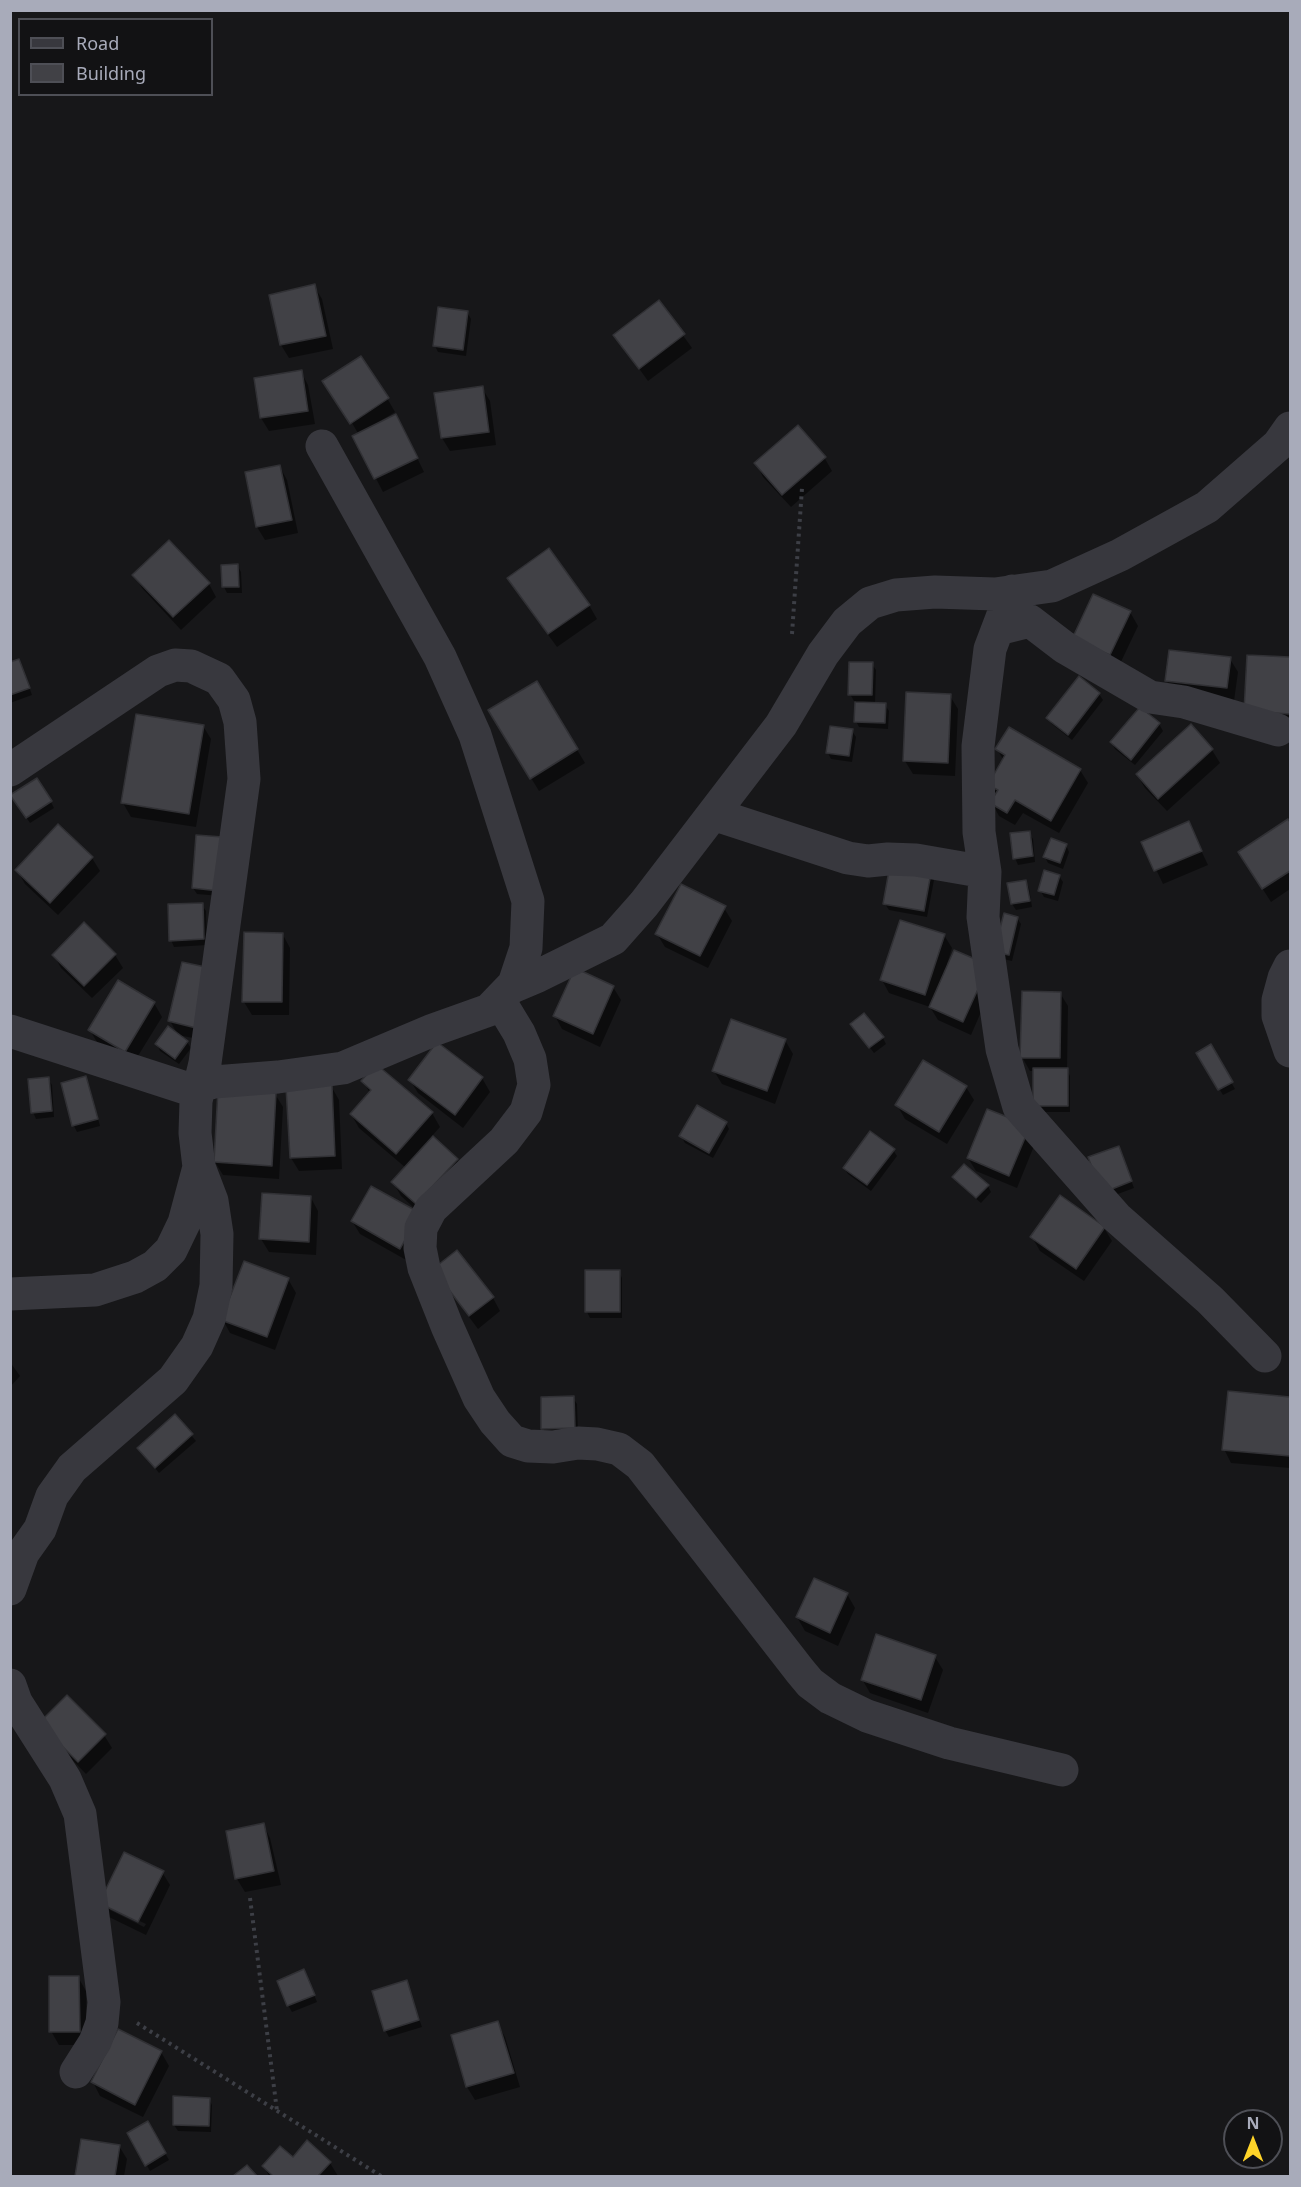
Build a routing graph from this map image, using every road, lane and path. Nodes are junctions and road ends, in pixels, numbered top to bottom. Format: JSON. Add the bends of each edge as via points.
{"nodes":[{"id":1,"x":1290,"y":428,"type":"edge"},
{"id":2,"x":322,"y":446,"type":"dead end"},
{"id":3,"x":802,"y":488,"type":"dead end"},
{"id":4,"x":1012,"y":591,"type":"junction"},
{"id":5,"x":998,"y":629,"type":"junction"},
{"id":6,"x":792,"y":636,"type":"dead end"},
{"id":7,"x":1278,"y":730,"type":"dead end"},
{"id":8,"x":10,"y":770,"type":"edge"},
{"id":9,"x":713,"y":814,"type":"junction"},
{"id":10,"x":985,"y":872,"type":"junction"},
{"id":11,"x":1290,"y":966,"type":"edge"},
{"id":12,"x":505,"y":993,"type":"junction"},
{"id":13,"x":10,"y":1031,"type":"edge"},
{"id":14,"x":1290,"y":1051,"type":"edge"},
{"id":15,"x":199,"y":1089,"type":"junction"},
{"id":16,"x":199,"y":1167,"type":"junction"},
{"id":17,"x":10,"y":1294,"type":"edge"},
{"id":18,"x":1265,"y":1356,"type":"dead end"},
{"id":19,"x":10,"y":1589,"type":"edge"},
{"id":20,"x":10,"y":1685,"type":"edge"},
{"id":21,"x":1062,"y":1770,"type":"dead end"},
{"id":22,"x":250,"y":1898,"type":"dead end"},
{"id":23,"x":104,"y":2002,"type":"junction"},
{"id":24,"x":76,"y":2072,"type":"dead end"},
{"id":25,"x":278,"y":2112,"type":"junction"},
{"id":26,"x":381,"y":2176,"type":"edge"}],
"edges":[{"from":1,"to":4,"type":"street","via":[[1278,444],[1207,507],[1120,555],[1052,586]]},
{"from":2,"to":12,"type":"street","via":[[440,657],[475,735],[528,901],[526,948],[514,984]]},
{"from":3,"to":6,"type":"path"},
{"from":4,"to":5,"type":"street"},
{"from":4,"to":9,"type":"street","via":[[896,595],[870,603],[847,622],[823,654],[781,725]]},
{"from":5,"to":7,"type":"street","via":[[1030,621],[1150,697],[1184,702]]},
{"from":5,"to":10,"type":"street","via":[[990,649],[978,746],[979,832]]},
{"from":8,"to":15,"type":"street","via":[[158,671],[175,665],[191,666],[219,679],[234,700],[240,722],[244,779]]},
{"from":9,"to":10,"type":"street","via":[[848,858],[916,860]]},
{"from":9,"to":12,"type":"street","via":[[613,939]]},
{"from":10,"to":18,"type":"street","via":[[983,917],[1002,1049],[1019,1107],[1116,1217],[1210,1300]]},
{"from":11,"to":14,"type":"street","via":[[1278,1000],[1278,1016]]},
{"from":12,"to":15,"type":"street","via":[[489,1010],[343,1068],[214,1082]]},
{"from":12,"to":21,"type":"street","via":[[530,1059],[534,1085],[526,1112],[504,1142],[431,1209],[422,1228],[420,1248],[447,1326],[479,1398],[495,1422],[512,1441],[528,1446],[597,1444],[619,1449],[640,1465],[800,1671],[830,1698],[867,1716],[949,1743]]},
{"from":13,"to":15,"type":"street"},
{"from":15,"to":16,"type":"street","via":[[195,1133]]},
{"from":16,"to":17,"type":"street","via":[[184,1223],[171,1250],[155,1266],[95,1290]]},
{"from":16,"to":19,"type":"street","via":[[212,1201],[217,1234],[216,1286],[209,1319],[197,1346],[173,1380],[72,1468],[52,1496]]},
{"from":20,"to":23,"type":"street","via":[[16,1702],[65,1779],[80,1814]]},
{"from":22,"to":25,"type":"path"},
{"from":23,"to":24,"type":"street","via":[[95,2042]]},
{"from":23,"to":25,"type":"path"},
{"from":25,"to":26,"type":"path"}]}
